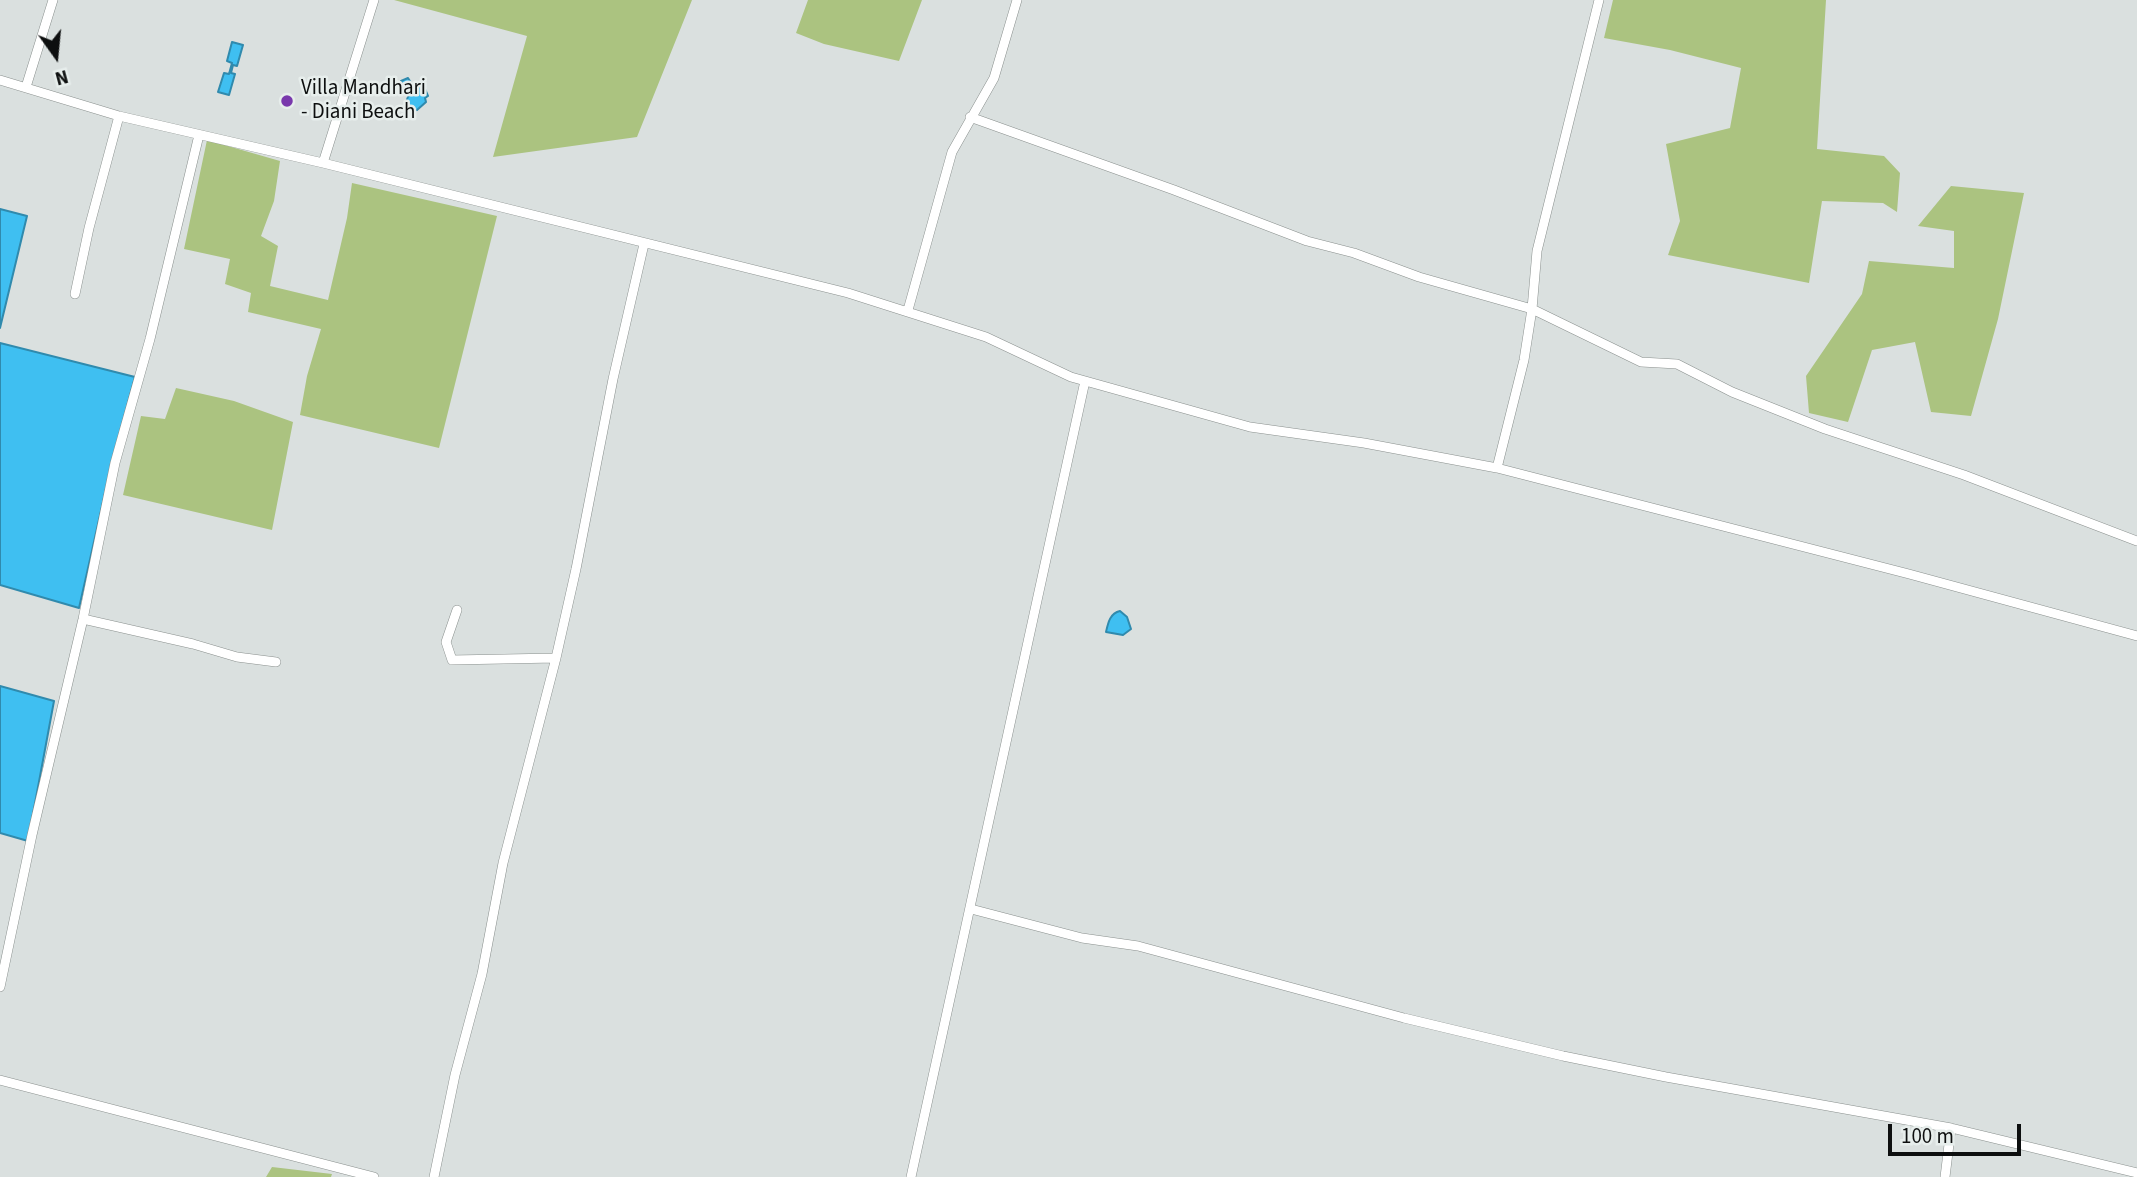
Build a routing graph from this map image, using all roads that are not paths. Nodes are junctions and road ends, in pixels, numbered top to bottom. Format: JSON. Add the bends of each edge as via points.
{"nodes":[{"id":1,"x":53,"y":0,"type":"edge"},
{"id":2,"x":374,"y":0,"type":"edge"},
{"id":3,"x":1017,"y":0,"type":"edge"},
{"id":4,"x":1599,"y":0,"type":"edge"},
{"id":5,"x":0,"y":80,"type":"edge"},
{"id":6,"x":26,"y":87,"type":"junction"},
{"id":7,"x":119,"y":116,"type":"junction"},
{"id":8,"x":970,"y":117,"type":"junction"},
{"id":9,"x":199,"y":135,"type":"junction"},
{"id":10,"x":323,"y":163,"type":"junction"},
{"id":11,"x":644,"y":244,"type":"junction"},
{"id":12,"x":75,"y":294,"type":"dead end"},
{"id":13,"x":1532,"y":309,"type":"junction"},
{"id":14,"x":908,"y":310,"type":"junction"},
{"id":15,"x":1085,"y":381,"type":"junction"},
{"id":16,"x":1497,"y":468,"type":"junction"},
{"id":17,"x":2137,"y":541,"type":"edge"},
{"id":18,"x":457,"y":610,"type":"dead end"},
{"id":19,"x":83,"y":619,"type":"junction"},
{"id":20,"x":2137,"y":636,"type":"edge"},
{"id":21,"x":556,"y":658,"type":"junction"},
{"id":22,"x":276,"y":662,"type":"dead end"},
{"id":23,"x":971,"y":909,"type":"junction"},
{"id":24,"x":0,"y":987,"type":"edge"},
{"id":25,"x":0,"y":1080,"type":"edge"},
{"id":26,"x":1951,"y":1128,"type":"junction"},
{"id":27,"x":2137,"y":1173,"type":"edge"},
{"id":28,"x":374,"y":1177,"type":"edge"},
{"id":29,"x":434,"y":1177,"type":"edge"},
{"id":30,"x":911,"y":1177,"type":"edge"},
{"id":31,"x":1945,"y":1177,"type":"edge"}],
"edges":[{"from":1,"to":6,"type":"street"},
{"from":2,"to":10,"type":"street"},
{"from":3,"to":8,"type":"street","via":[[994,78]]},
{"from":4,"to":13,"type":"street","via":[[1537,251]]},
{"from":5,"to":6,"type":"street"},
{"from":6,"to":7,"type":"street"},
{"from":7,"to":9,"type":"street"},
{"from":7,"to":12,"type":"street"},
{"from":8,"to":13,"type":"street","via":[[1307,241]]},
{"from":8,"to":14,"type":"street","via":[[952,152]]},
{"from":9,"to":10,"type":"street"},
{"from":9,"to":19,"type":"street","via":[[115,463]]},
{"from":10,"to":11,"type":"street"},
{"from":11,"to":14,"type":"street"},
{"from":11,"to":21,"type":"street"},
{"from":13,"to":16,"type":"street"},
{"from":13,"to":17,"type":"street","via":[[1641,362],[1677,364],[1732,392],[1825,429],[2063,510]]},
{"from":14,"to":15,"type":"street","via":[[986,337]]},
{"from":15,"to":16,"type":"street","via":[[1250,427]]},
{"from":15,"to":23,"type":"street"},
{"from":16,"to":20,"type":"street"},
{"from":18,"to":21,"type":"street","via":[[446,642],[452,660]]},
{"from":19,"to":22,"type":"street","via":[[237,657]]},
{"from":19,"to":24,"type":"street"},
{"from":21,"to":29,"type":"street","via":[[503,863]]},
{"from":23,"to":26,"type":"street","via":[[1082,938],[1138,946],[1563,1056]]},
{"from":23,"to":30,"type":"street"},
{"from":25,"to":28,"type":"street"},
{"from":26,"to":27,"type":"street"},
{"from":26,"to":31,"type":"street"}]}
